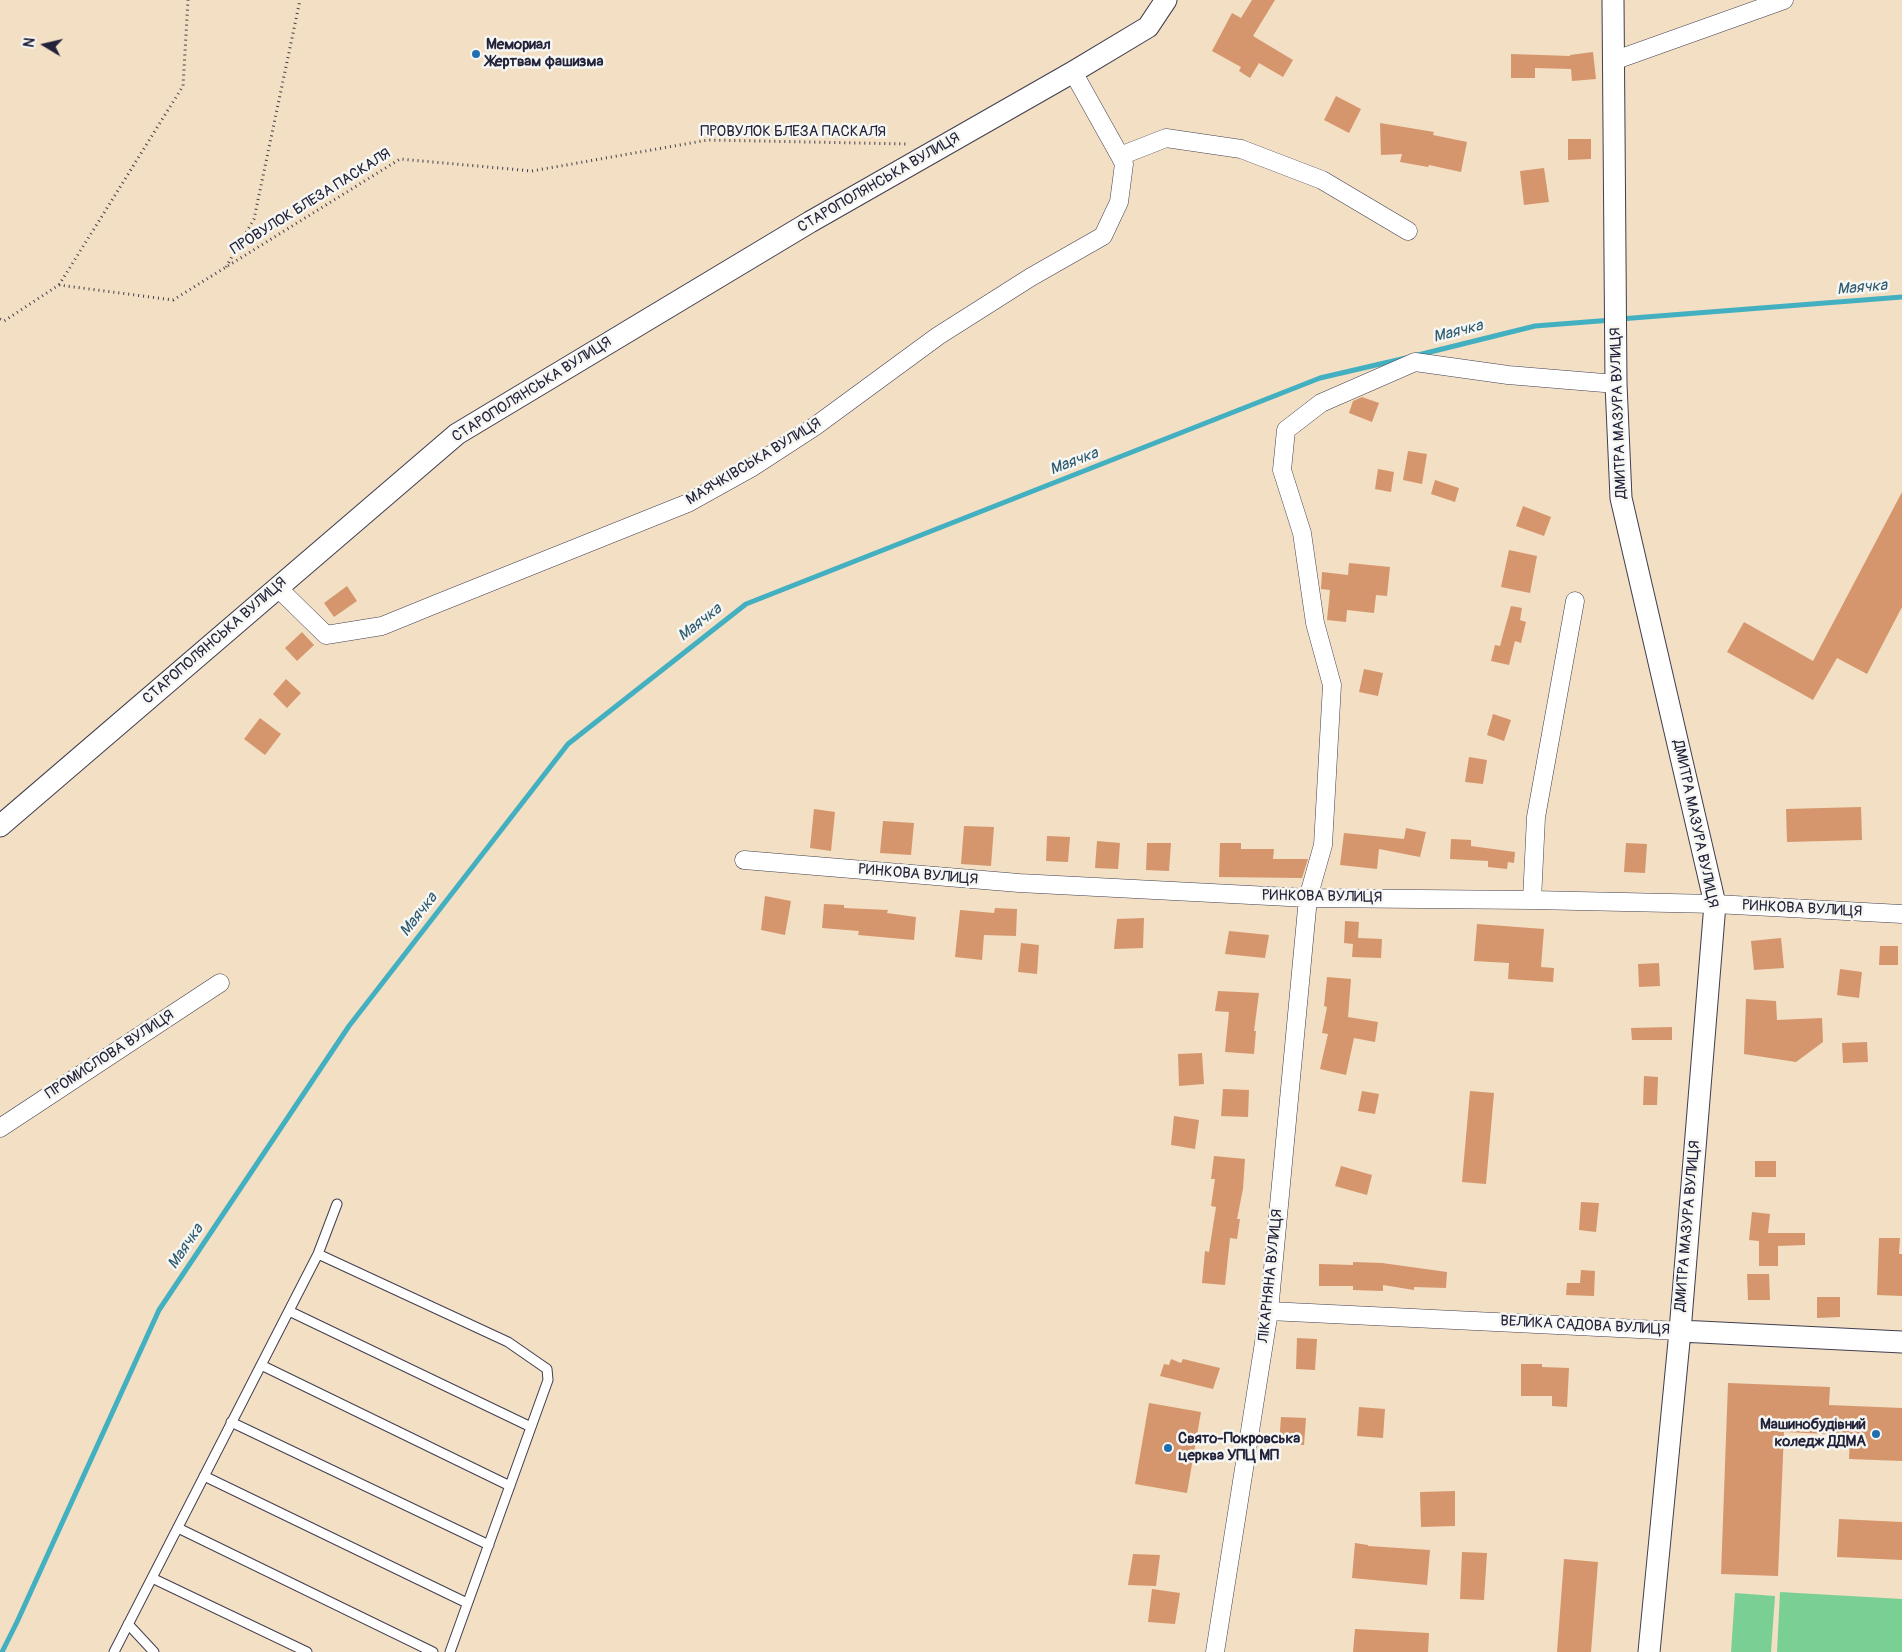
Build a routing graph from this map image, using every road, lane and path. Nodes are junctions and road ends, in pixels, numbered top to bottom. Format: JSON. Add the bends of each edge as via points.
{"nodes":[{"id":1,"x":188,"y":0,"type":"edge"},
{"id":2,"x":300,"y":0,"type":"edge"},
{"id":3,"x":1166,"y":0,"type":"edge"},
{"id":4,"x":1613,"y":0,"type":"edge"},
{"id":5,"x":1784,"y":0,"type":"edge"},
{"id":6,"x":1613,"y":61,"type":"junction"},
{"id":7,"x":1073,"y":72,"type":"junction"},
{"id":8,"x":916,"y":144,"type":"dead end"},
{"id":9,"x":1120,"y":156,"type":"junction"},
{"id":10,"x":1408,"y":231,"type":"dead end"},
{"id":11,"x":225,"y":267,"type":"junction"},
{"id":12,"x":60,"y":285,"type":"junction"},
{"id":13,"x":0,"y":319,"type":"edge"},
{"id":14,"x":1616,"y":374,"type":"junction"},
{"id":15,"x":278,"y":588,"type":"junction"},
{"id":16,"x":1575,"y":601,"type":"dead end"},
{"id":17,"x":0,"y":826,"type":"edge"},
{"id":18,"x":744,"y":860,"type":"dead end"},
{"id":19,"x":1308,"y":898,"type":"junction"},
{"id":20,"x":1532,"y":900,"type":"junction"},
{"id":21,"x":1715,"y":904,"type":"junction"},
{"id":22,"x":1902,"y":914,"type":"edge"},
{"id":23,"x":220,"y":983,"type":"dead end"},
{"id":24,"x":0,"y":1128,"type":"edge"},
{"id":25,"x":337,"y":1204,"type":"dead end"},
{"id":26,"x":318,"y":1254,"type":"junction"},
{"id":27,"x":289,"y":1311,"type":"junction"},
{"id":28,"x":1269,"y":1311,"type":"junction"},
{"id":29,"x":1680,"y":1331,"type":"junction"},
{"id":30,"x":1902,"y":1342,"type":"edge"},
{"id":31,"x":261,"y":1365,"type":"junction"},
{"id":32,"x":231,"y":1422,"type":"junction"},
{"id":33,"x":531,"y":1427,"type":"junction"},
{"id":34,"x":204,"y":1476,"type":"junction"},
{"id":35,"x":510,"y":1486,"type":"junction"},
{"id":36,"x":178,"y":1528,"type":"junction"},
{"id":37,"x":488,"y":1545,"type":"junction"},
{"id":38,"x":152,"y":1578,"type":"junction"},
{"id":39,"x":468,"y":1603,"type":"junction"},
{"id":40,"x":128,"y":1624,"type":"junction"},
{"id":41,"x":114,"y":1652,"type":"edge"},
{"id":42,"x":154,"y":1652,"type":"edge"},
{"id":43,"x":307,"y":1652,"type":"edge"},
{"id":44,"x":433,"y":1652,"type":"edge"},
{"id":45,"x":450,"y":1652,"type":"edge"},
{"id":46,"x":1215,"y":1652,"type":"edge"},
{"id":47,"x":1649,"y":1652,"type":"edge"}],
"edges":[{"from":1,"to":12,"type":"path","via":[[182,86]]},
{"from":2,"to":11,"type":"path","via":[[254,219]]},
{"from":3,"to":7,"type":"street","name":"СТАРОПОЛЯНСЬКА ВУЛИЦЯ","via":[[1148,27]]},
{"from":4,"to":6,"type":"street","name":"ДМИТРА МАЗУРА ВУЛИЦЯ"},
{"from":5,"to":6,"type":"street"},
{"from":6,"to":14,"type":"street","name":"ДМИТРА МАЗУРА ВУЛИЦЯ"},
{"from":7,"to":9,"type":"street"},
{"from":7,"to":15,"type":"street","name":"СТАРОПОЛЯНСЬКА ВУЛИЦЯ","via":[[810,222],[457,434]]},
{"from":8,"to":11,"type":"path","name":"ПРОВУЛОК БЛЕЗА ПАСКАЛЯ","via":[[708,140],[532,171],[400,159]]},
{"from":9,"to":10,"type":"street","via":[[1166,138],[1241,149],[1322,180]]},
{"from":9,"to":15,"type":"street","name":"МАЯЧКІВСЬКА ВУЛИЦЯ","via":[[1124,164],[1119,202],[1103,236],[938,336],[814,427],[751,468],[688,503],[382,626],[326,635]]},
{"from":11,"to":12,"type":"path","name":"ПРОВУЛОК БЛЕЗА ПАСКАЛЯ","via":[[173,300]]},
{"from":12,"to":13,"type":"path","via":[[4,321]]},
{"from":14,"to":19,"type":"street","name":"ЛІКАРНЯНА ВУЛИЦЯ","via":[[1508,374],[1416,362],[1321,404],[1286,430],[1282,470],[1302,533],[1315,623],[1332,684],[1323,845]]},
{"from":14,"to":21,"type":"street","name":"ДМИТРА МАЗУРА ВУЛИЦЯ","via":[[1621,498]]},
{"from":15,"to":17,"type":"street","name":"СТАРОПОЛЯНСЬКА ВУЛИЦЯ"},
{"from":16,"to":20,"type":"street","via":[[1536,817]]},
{"from":18,"to":19,"type":"street","name":"РИНКОВА ВУЛИЦЯ","via":[[1018,883]]},
{"from":19,"to":20,"type":"street","name":"РИНКОВА ВУЛИЦЯ"},
{"from":19,"to":28,"type":"street","name":"ЛІКАРНЯНА ВУЛИЦЯ"},
{"from":20,"to":21,"type":"street","name":"РИНКОВА ВУЛИЦЯ"},
{"from":21,"to":22,"type":"street","name":"РИНКОВА ВУЛИЦЯ"},
{"from":21,"to":29,"type":"street","name":"ДМИТРА МАЗУРА ВУЛИЦЯ"},
{"from":23,"to":24,"type":"street","name":"ПРОМИСЛОВА ВУЛИЦЯ"},
{"from":25,"to":26,"type":"lane"},
{"from":26,"to":27,"type":"lane"},
{"from":26,"to":33,"type":"lane","via":[[508,1342],[547,1369],[548,1380]]},
{"from":27,"to":31,"type":"lane"},
{"from":27,"to":33,"type":"lane"},
{"from":28,"to":29,"type":"street","name":"ВЕЛИКА САДОВА ВУЛИЦЯ"},
{"from":28,"to":46,"type":"street","name":"ЛІКАРНЯНА ВУЛИЦЯ"},
{"from":29,"to":30,"type":"street","name":"ВЕЛИКА САДОВА ВУЛИЦЯ"},
{"from":29,"to":47,"type":"street","name":"ДМИТРА МАЗУРА ВУЛИЦЯ"},
{"from":31,"to":32,"type":"lane"},
{"from":31,"to":35,"type":"lane"},
{"from":32,"to":34,"type":"lane"},
{"from":32,"to":37,"type":"lane"},
{"from":33,"to":35,"type":"lane"},
{"from":34,"to":36,"type":"lane"},
{"from":34,"to":39,"type":"lane"},
{"from":35,"to":37,"type":"lane"},
{"from":36,"to":38,"type":"lane"},
{"from":36,"to":44,"type":"lane"},
{"from":37,"to":39,"type":"lane"},
{"from":38,"to":40,"type":"lane"},
{"from":38,"to":43,"type":"lane"},
{"from":39,"to":45,"type":"lane"},
{"from":40,"to":41,"type":"lane"},
{"from":40,"to":42,"type":"lane"}]}
